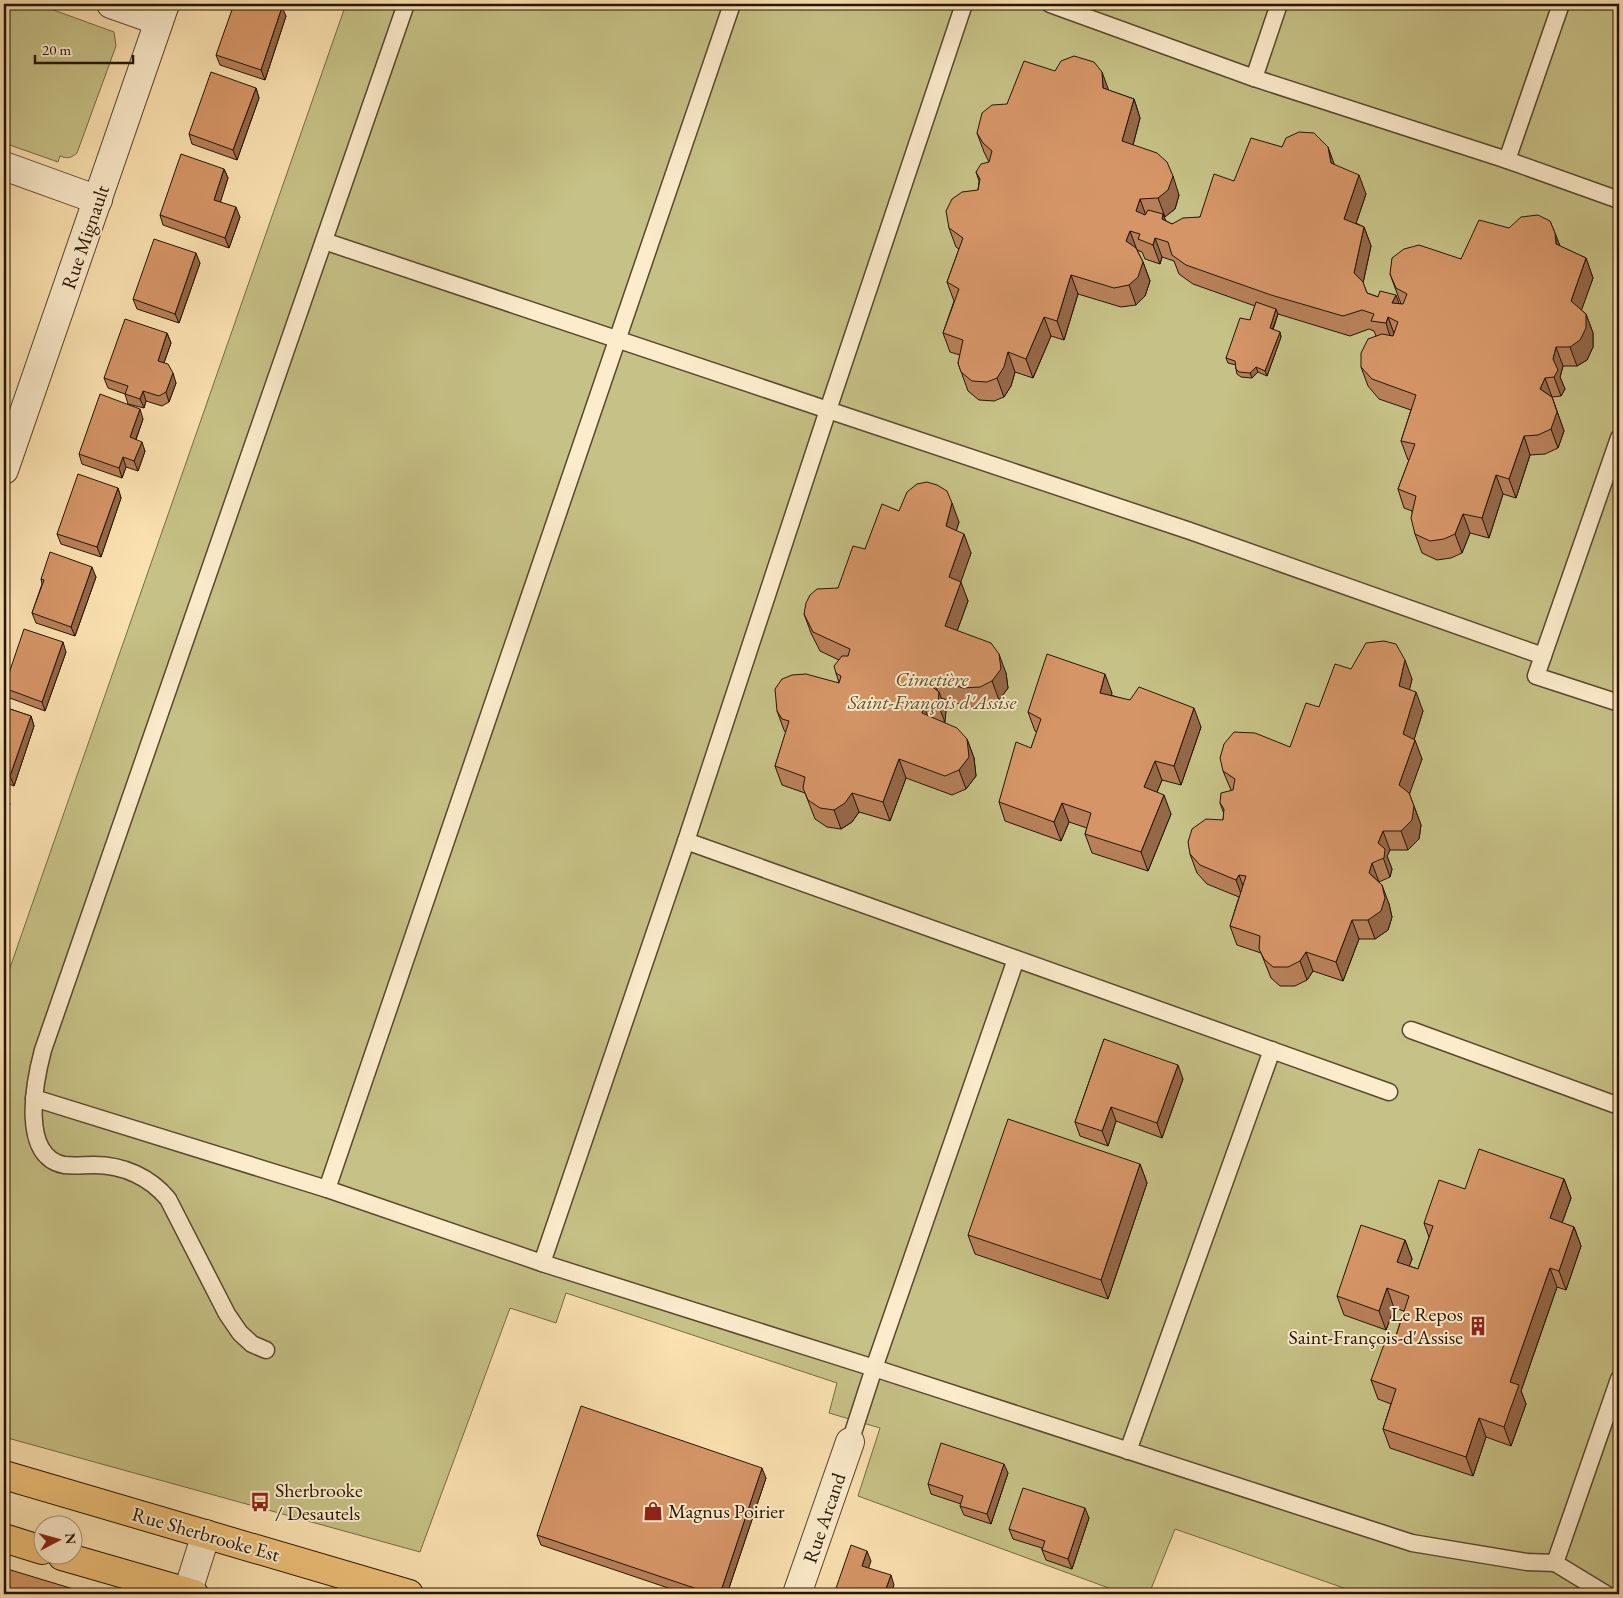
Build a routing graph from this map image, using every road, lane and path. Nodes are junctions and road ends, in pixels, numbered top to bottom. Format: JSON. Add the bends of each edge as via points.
{"nodes":[{"id":1,"x":111,"y":4,"type":"edge"},
{"id":2,"x":406,"y":4,"type":"edge"},
{"id":3,"x":732,"y":4,"type":"edge"},
{"id":4,"x":964,"y":4,"type":"edge"},
{"id":5,"x":1050,"y":4,"type":"edge"},
{"id":6,"x":1279,"y":4,"type":"edge"},
{"id":7,"x":1562,"y":4,"type":"edge"},
{"id":8,"x":162,"y":12,"type":"edge"},
{"id":9,"x":1254,"y":78,"type":"junction"},
{"id":10,"x":1507,"y":160,"type":"junction"},
{"id":11,"x":4,"y":166,"type":"edge"},
{"id":12,"x":98,"y":200,"type":"junction"},
{"id":13,"x":1619,"y":200,"type":"edge"},
{"id":14,"x":324,"y":241,"type":"junction"},
{"id":15,"x":616,"y":340,"type":"junction"},
{"id":16,"x":828,"y":410,"type":"junction"},
{"id":17,"x":1619,"y":438,"type":"edge"},
{"id":18,"x":4,"y":470,"type":"edge"},
{"id":19,"x":1543,"y":656,"type":"junction"},
{"id":20,"x":1619,"y":703,"type":"edge"},
{"id":21,"x":686,"y":841,"type":"junction"},
{"id":22,"x":1016,"y":959,"type":"junction"},
{"id":23,"x":1411,"y":1030,"type":"dead end"},
{"id":24,"x":1272,"y":1050,"type":"junction"},
{"id":25,"x":1389,"y":1092,"type":"dead end"},
{"id":26,"x":34,"y":1098,"type":"junction"},
{"id":27,"x":1619,"y":1106,"type":"edge"},
{"id":28,"x":327,"y":1189,"type":"junction"},
{"id":29,"x":542,"y":1263,"type":"junction"},
{"id":30,"x":266,"y":1350,"type":"dead end"},
{"id":31,"x":874,"y":1368,"type":"junction"},
{"id":32,"x":1619,"y":1379,"type":"edge"},
{"id":33,"x":850,"y":1442,"type":"joint"},
{"id":34,"x":1128,"y":1451,"type":"junction"},
{"id":35,"x":4,"y":1474,"type":"edge"},
{"id":36,"x":206,"y":1534,"type":"junction"},
{"id":37,"x":4,"y":1538,"type":"edge"},
{"id":38,"x":32,"y":1547,"type":"edge"},
{"id":39,"x":82,"y":1562,"type":"edge"},
{"id":40,"x":1555,"y":1563,"type":"junction"},
{"id":41,"x":189,"y":1594,"type":"edge"},
{"id":42,"x":409,"y":1594,"type":"edge"},
{"id":43,"x":797,"y":1594,"type":"edge"},
{"id":44,"x":1606,"y":1594,"type":"edge"}],
"edges":[{"from":1,"to":8,"type":"street"},
{"from":2,"to":14,"type":"lane"},
{"from":3,"to":15,"type":"lane"},
{"from":4,"to":16,"type":"lane"},
{"from":5,"to":9,"type":"lane"},
{"from":6,"to":9,"type":"lane"},
{"from":7,"to":10,"type":"lane"},
{"from":8,"to":12,"type":"street","name":"Rue Mignault"},
{"from":9,"to":10,"type":"lane"},
{"from":10,"to":13,"type":"lane"},
{"from":11,"to":12,"type":"street"},
{"from":12,"to":18,"type":"street","name":"Rue Mignault"},
{"from":14,"to":15,"type":"lane"},
{"from":14,"to":26,"type":"lane","via":[[43,1050]]},
{"from":15,"to":16,"type":"lane"},
{"from":15,"to":28,"type":"lane"},
{"from":16,"to":19,"type":"lane","via":[[1190,531]]},
{"from":16,"to":21,"type":"lane"},
{"from":17,"to":19,"type":"lane"},
{"from":19,"to":20,"type":"lane","via":[[1536,676]]},
{"from":21,"to":22,"type":"lane"},
{"from":21,"to":29,"type":"lane"},
{"from":22,"to":24,"type":"lane"},
{"from":22,"to":31,"type":"lane"},
{"from":23,"to":27,"type":"lane"},
{"from":24,"to":25,"type":"lane"},
{"from":24,"to":34,"type":"lane"},
{"from":26,"to":28,"type":"lane"},
{"from":26,"to":30,"type":"lane","via":[[34,1124],[39,1147],[48,1158],[62,1164],[113,1166],[132,1172],[158,1187],[168,1199],[227,1314],[240,1333],[252,1344]]},
{"from":28,"to":29,"type":"lane"},
{"from":29,"to":31,"type":"lane"},
{"from":31,"to":33,"type":"lane"},
{"from":31,"to":34,"type":"lane"},
{"from":32,"to":40,"type":"lane"},
{"from":33,"to":43,"type":"street","name":"Rue Arcand"},
{"from":34,"to":40,"type":"lane","via":[[1412,1543],[1527,1562]]},
{"from":35,"to":36,"type":"main road","name":"Rue Sherbrooke Est"},
{"from":36,"to":41,"type":"street"},
{"from":36,"to":42,"type":"main road","name":"Rue Sherbrooke Est"},
{"from":37,"to":38,"type":"main road"},
{"from":39,"to":41,"type":"main road"},
{"from":40,"to":44,"type":"lane"}]}
